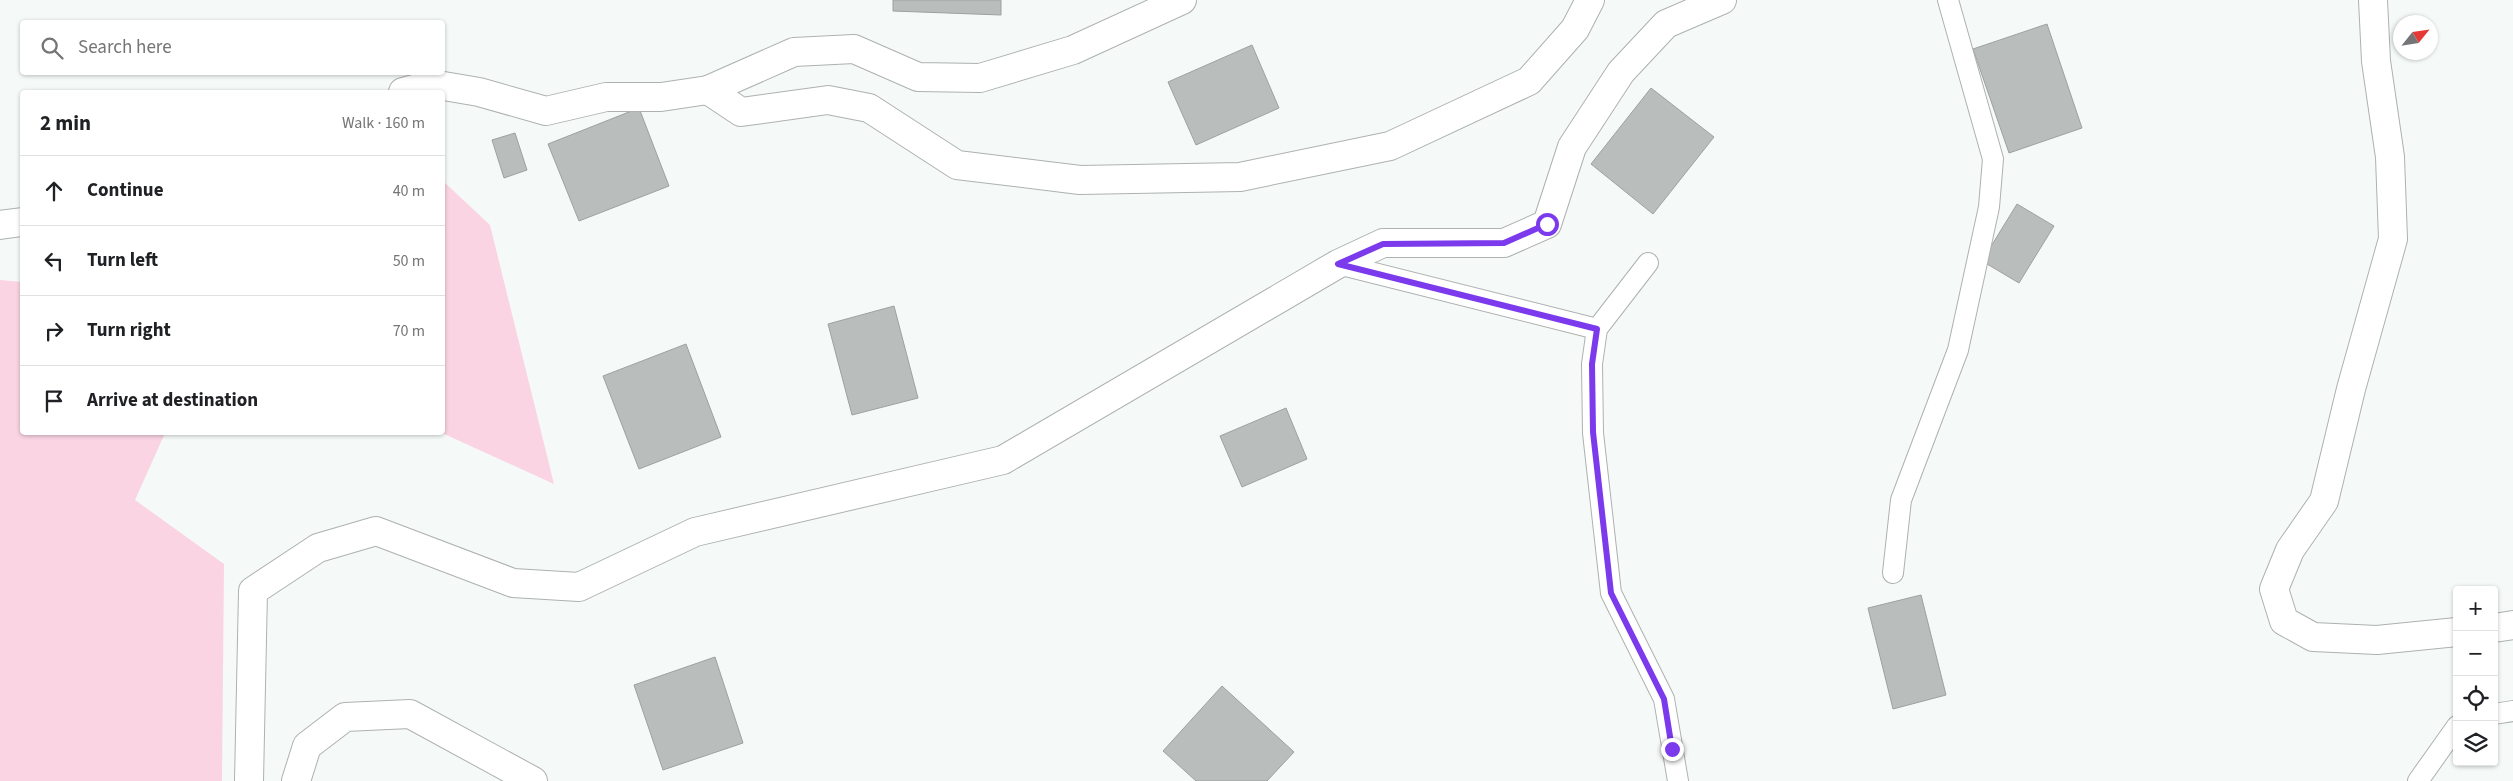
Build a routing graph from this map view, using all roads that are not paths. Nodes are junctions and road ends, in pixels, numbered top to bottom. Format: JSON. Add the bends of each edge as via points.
{"nodes":[{"id":1,"x":1182,"y":0,"type":"edge"},
{"id":2,"x":1590,"y":0,"type":"edge"},
{"id":3,"x":1722,"y":0,"type":"edge"},
{"id":4,"x":1948,"y":0,"type":"edge"},
{"id":5,"x":2373,"y":0,"type":"edge"},
{"id":6,"x":410,"y":90,"type":"edge"},
{"id":7,"x":708,"y":90,"type":"junction"},
{"id":8,"x":20,"y":222,"type":"edge"},
{"id":9,"x":0,"y":225,"type":"edge"},
{"id":10,"x":1338,"y":264,"type":"junction"},
{"id":11,"x":1648,"y":264,"type":"dead end"},
{"id":12,"x":1597,"y":329,"type":"junction"},
{"id":13,"x":1893,"y":573,"type":"dead end"},
{"id":14,"x":2513,"y":625,"type":"edge"},
{"id":15,"x":2498,"y":627,"type":"edge"},
{"id":16,"x":2453,"y":632,"type":"edge"},
{"id":17,"x":2513,"y":711,"type":"edge"},
{"id":18,"x":2498,"y":713,"type":"edge"},
{"id":19,"x":2453,"y":732,"type":"edge"},
{"id":20,"x":250,"y":781,"type":"edge"},
{"id":21,"x":296,"y":781,"type":"edge"},
{"id":22,"x":533,"y":781,"type":"edge"},
{"id":23,"x":1678,"y":781,"type":"edge"},
{"id":24,"x":2418,"y":781,"type":"edge"}],
"edges":[{"from":1,"to":7,"type":"street","via":[[1073,50],[980,78],[918,77],[854,49],[794,52]]},
{"from":2,"to":7,"type":"street","via":[[1575,29],[1529,81],[1390,146],[1240,177],[1080,180],[957,166],[868,108],[828,100],[741,112]]},
{"from":3,"to":10,"type":"street","via":[[1666,24],[1621,72],[1572,148],[1547,224],[1504,243],[1383,244]]},
{"from":4,"to":13,"type":"lane","via":[[1993,158],[1989,207],[1958,350],[1901,500]]},
{"from":5,"to":16,"type":"street","via":[[2376,60],[2390,157],[2392,239],[2324,501],[2290,550],[2274,589],[2284,621],[2313,637],[2377,640]]},
{"from":6,"to":7,"type":"street","via":[[432,84],[479,92],[546,111],[606,97],[661,98]]},
{"from":8,"to":9,"type":"street"},
{"from":10,"to":12,"type":"lane"},
{"from":10,"to":20,"type":"street","via":[[1004,460],[695,532],[579,587],[513,583],[376,531],[318,548],[254,591]]},
{"from":11,"to":12,"type":"lane"},
{"from":12,"to":23,"type":"lane","via":[[1592,364],[1593,432],[1611,593],[1664,699]]},
{"from":14,"to":15,"type":"street"},
{"from":17,"to":18,"type":"lane"},
{"from":19,"to":24,"type":"lane"},
{"from":21,"to":22,"type":"street","via":[[307,746],[344,717],[410,714]]}]}
